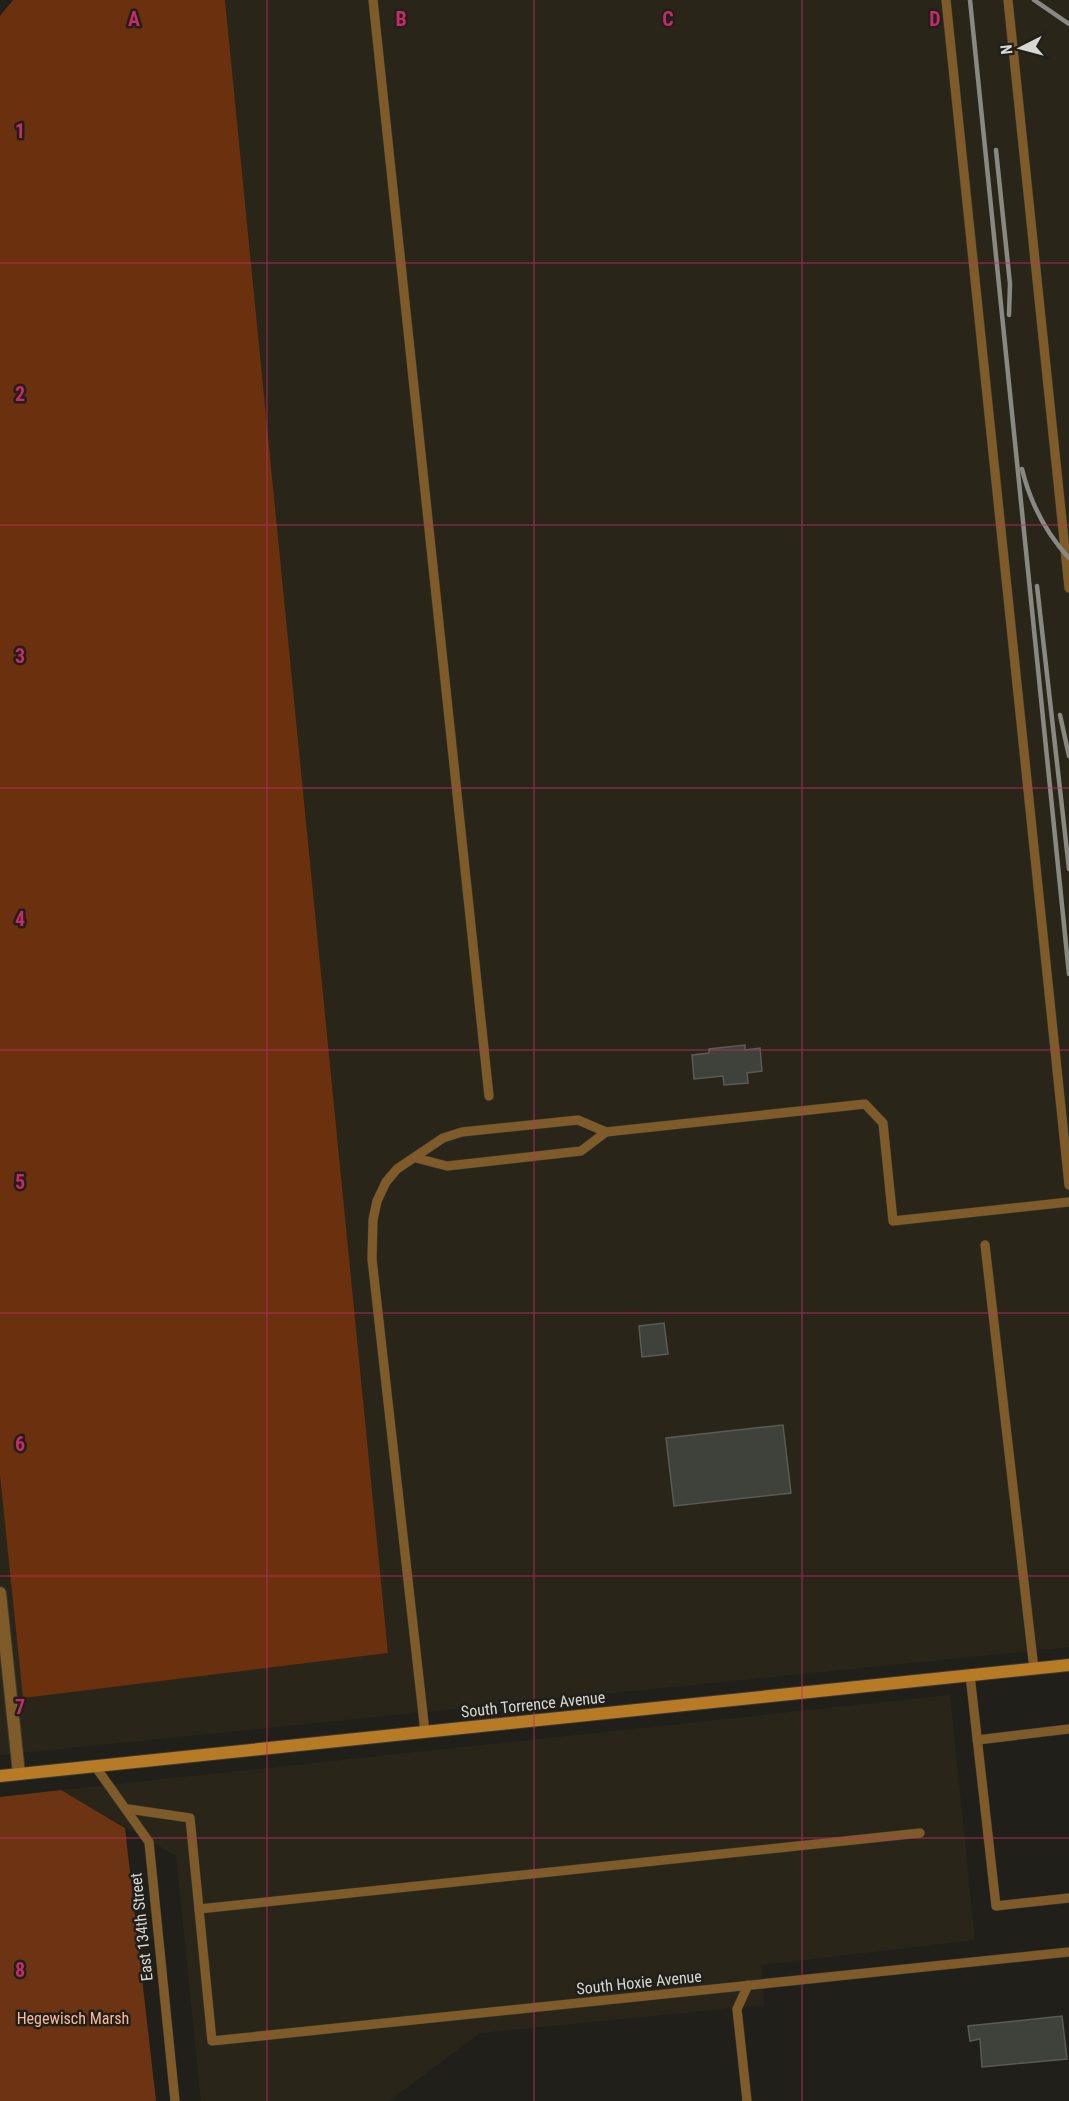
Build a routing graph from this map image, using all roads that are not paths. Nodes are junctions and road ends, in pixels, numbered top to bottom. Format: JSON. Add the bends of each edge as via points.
{"nodes":[{"id":1,"x":373,"y":0,"type":"edge"},
{"id":2,"x":946,"y":0,"type":"edge"},
{"id":3,"x":1008,"y":0,"type":"edge"},
{"id":4,"x":1069,"y":588,"type":"edge"},
{"id":5,"x":489,"y":1096,"type":"dead end"},
{"id":6,"x":606,"y":1132,"type":"junction"},
{"id":7,"x":416,"y":1158,"type":"junction"},
{"id":8,"x":1069,"y":1185,"type":"edge"},
{"id":9,"x":1069,"y":1202,"type":"edge"},
{"id":10,"x":985,"y":1245,"type":"dead end"},
{"id":11,"x":0,"y":1593,"type":"edge"},
{"id":12,"x":1069,"y":1665,"type":"edge"},
{"id":13,"x":1034,"y":1669,"type":"junction"},
{"id":14,"x":970,"y":1675,"type":"junction"},
{"id":15,"x":1069,"y":1729,"type":"edge"},
{"id":16,"x":426,"y":1732,"type":"junction"},
{"id":17,"x":977,"y":1740,"type":"junction"},
{"id":18,"x":95,"y":1766,"type":"junction"},
{"id":19,"x":19,"y":1774,"type":"junction"},
{"id":20,"x":0,"y":1776,"type":"edge"},
{"id":21,"x":128,"y":1809,"type":"junction"},
{"id":22,"x":920,"y":1833,"type":"dead end"},
{"id":23,"x":1069,"y":1899,"type":"edge"},
{"id":24,"x":199,"y":1909,"type":"junction"},
{"id":25,"x":1069,"y":1952,"type":"edge"},
{"id":26,"x":748,"y":1985,"type":"junction"},
{"id":27,"x":176,"y":2101,"type":"edge"},
{"id":28,"x":747,"y":2101,"type":"edge"}],
"edges":[{"from":1,"to":5,"type":"lane"},
{"from":2,"to":8,"type":"lane"},
{"from":3,"to":4,"type":"lane"},
{"from":6,"to":7,"type":"lane","via":[[580,1151],[447,1166]]},
{"from":6,"to":7,"type":"lane","via":[[578,1120],[462,1132],[443,1138]]},
{"from":6,"to":9,"type":"lane","via":[[865,1104],[883,1123],[893,1221]]},
{"from":7,"to":16,"type":"lane","via":[[397,1169],[386,1182],[377,1201],[372,1239]]},
{"from":10,"to":13,"type":"lane"},
{"from":11,"to":19,"type":"street"},
{"from":12,"to":13,"type":"main road","name":"South Torrence Avenue"},
{"from":13,"to":14,"type":"main road","name":"South Torrence Avenue"},
{"from":14,"to":16,"type":"main road","name":"South Torrence Avenue"},
{"from":14,"to":17,"type":"lane"},
{"from":15,"to":17,"type":"lane"},
{"from":16,"to":18,"type":"main road","name":"South Torrence Avenue"},
{"from":17,"to":23,"type":"lane","via":[[996,1906]]},
{"from":18,"to":19,"type":"main road","name":"South Torrence Avenue"},
{"from":18,"to":21,"type":"lane","name":"East 134th Street"},
{"from":19,"to":20,"type":"main road","name":"South Torrence Avenue"},
{"from":21,"to":24,"type":"lane","via":[[190,1818]]},
{"from":21,"to":27,"type":"lane","name":"East 134th Street","via":[[149,1842]]},
{"from":22,"to":24,"type":"lane"},
{"from":24,"to":26,"type":"lane","name":"South Hoxie Avenue","via":[[213,2040]]},
{"from":25,"to":26,"type":"lane","name":"South Hoxie Avenue"},
{"from":26,"to":28,"type":"lane","via":[[737,2010]]}]}
